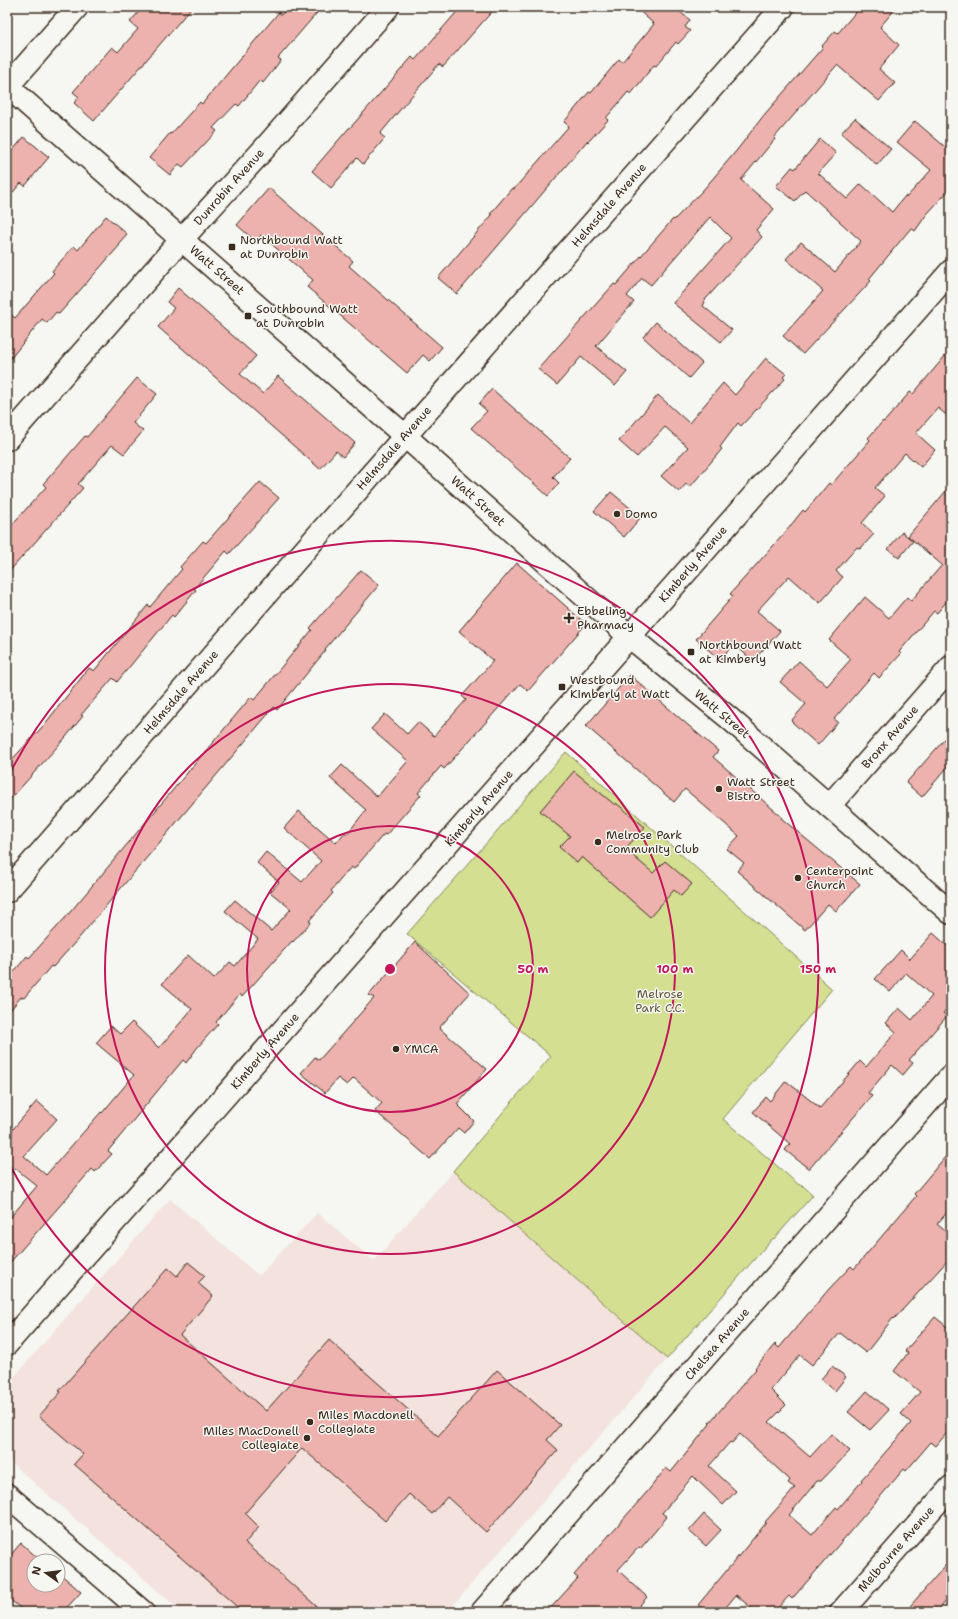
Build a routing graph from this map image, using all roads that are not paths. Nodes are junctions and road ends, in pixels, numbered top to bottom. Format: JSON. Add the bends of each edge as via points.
{"nodes":[{"id":1,"x":77,"y":7,"type":"edge"},
{"id":2,"x":388,"y":7,"type":"edge"},
{"id":3,"x":783,"y":7,"type":"edge"},
{"id":4,"x":7,"y":87,"type":"edge"},
{"id":5,"x":182,"y":239,"type":"junction"},
{"id":6,"x":951,"y":271,"type":"edge"},
{"id":7,"x":405,"y":436,"type":"junction"},
{"id":8,"x":7,"y":439,"type":"edge"},
{"id":9,"x":630,"y":637,"type":"junction"},
{"id":10,"x":951,"y":667,"type":"edge"},
{"id":11,"x":829,"y":806,"type":"junction"},
{"id":12,"x":7,"y":891,"type":"edge"},
{"id":13,"x":951,"y":913,"type":"edge"},
{"id":14,"x":951,"y":1076,"type":"edge"},
{"id":15,"x":7,"y":1344,"type":"edge"},
{"id":16,"x":951,"y":1487,"type":"edge"},
{"id":17,"x":7,"y":1495,"type":"edge"},
{"id":18,"x":132,"y":1608,"type":"edge"},
{"id":19,"x":482,"y":1612,"type":"edge"},
{"id":20,"x":841,"y":1612,"type":"edge"}],
"edges":[{"from":1,"to":4,"type":"street"},
{"from":2,"to":5,"type":"street","name":"Dunrobin Avenue"},
{"from":3,"to":7,"type":"street","name":"Helmsdale Avenue"},
{"from":4,"to":5,"type":"street","name":"Watt Street"},
{"from":5,"to":7,"type":"street","name":"Watt Street"},
{"from":5,"to":8,"type":"street","name":"Dunrobin Avenue"},
{"from":6,"to":9,"type":"street","name":"Kimberly Avenue"},
{"from":7,"to":9,"type":"street","name":"Watt Street"},
{"from":7,"to":12,"type":"street","name":"Helmsdale Avenue"},
{"from":9,"to":11,"type":"street","name":"Watt Street"},
{"from":9,"to":15,"type":"street","name":"Kimberly Avenue"},
{"from":10,"to":11,"type":"street","name":"Bronx Avenue"},
{"from":11,"to":13,"type":"street","name":"Watt Street"},
{"from":14,"to":19,"type":"street","name":"Chelsea Avenue"},
{"from":16,"to":20,"type":"street","name":"Melbourne Avenue"},
{"from":17,"to":18,"type":"street"}]}
